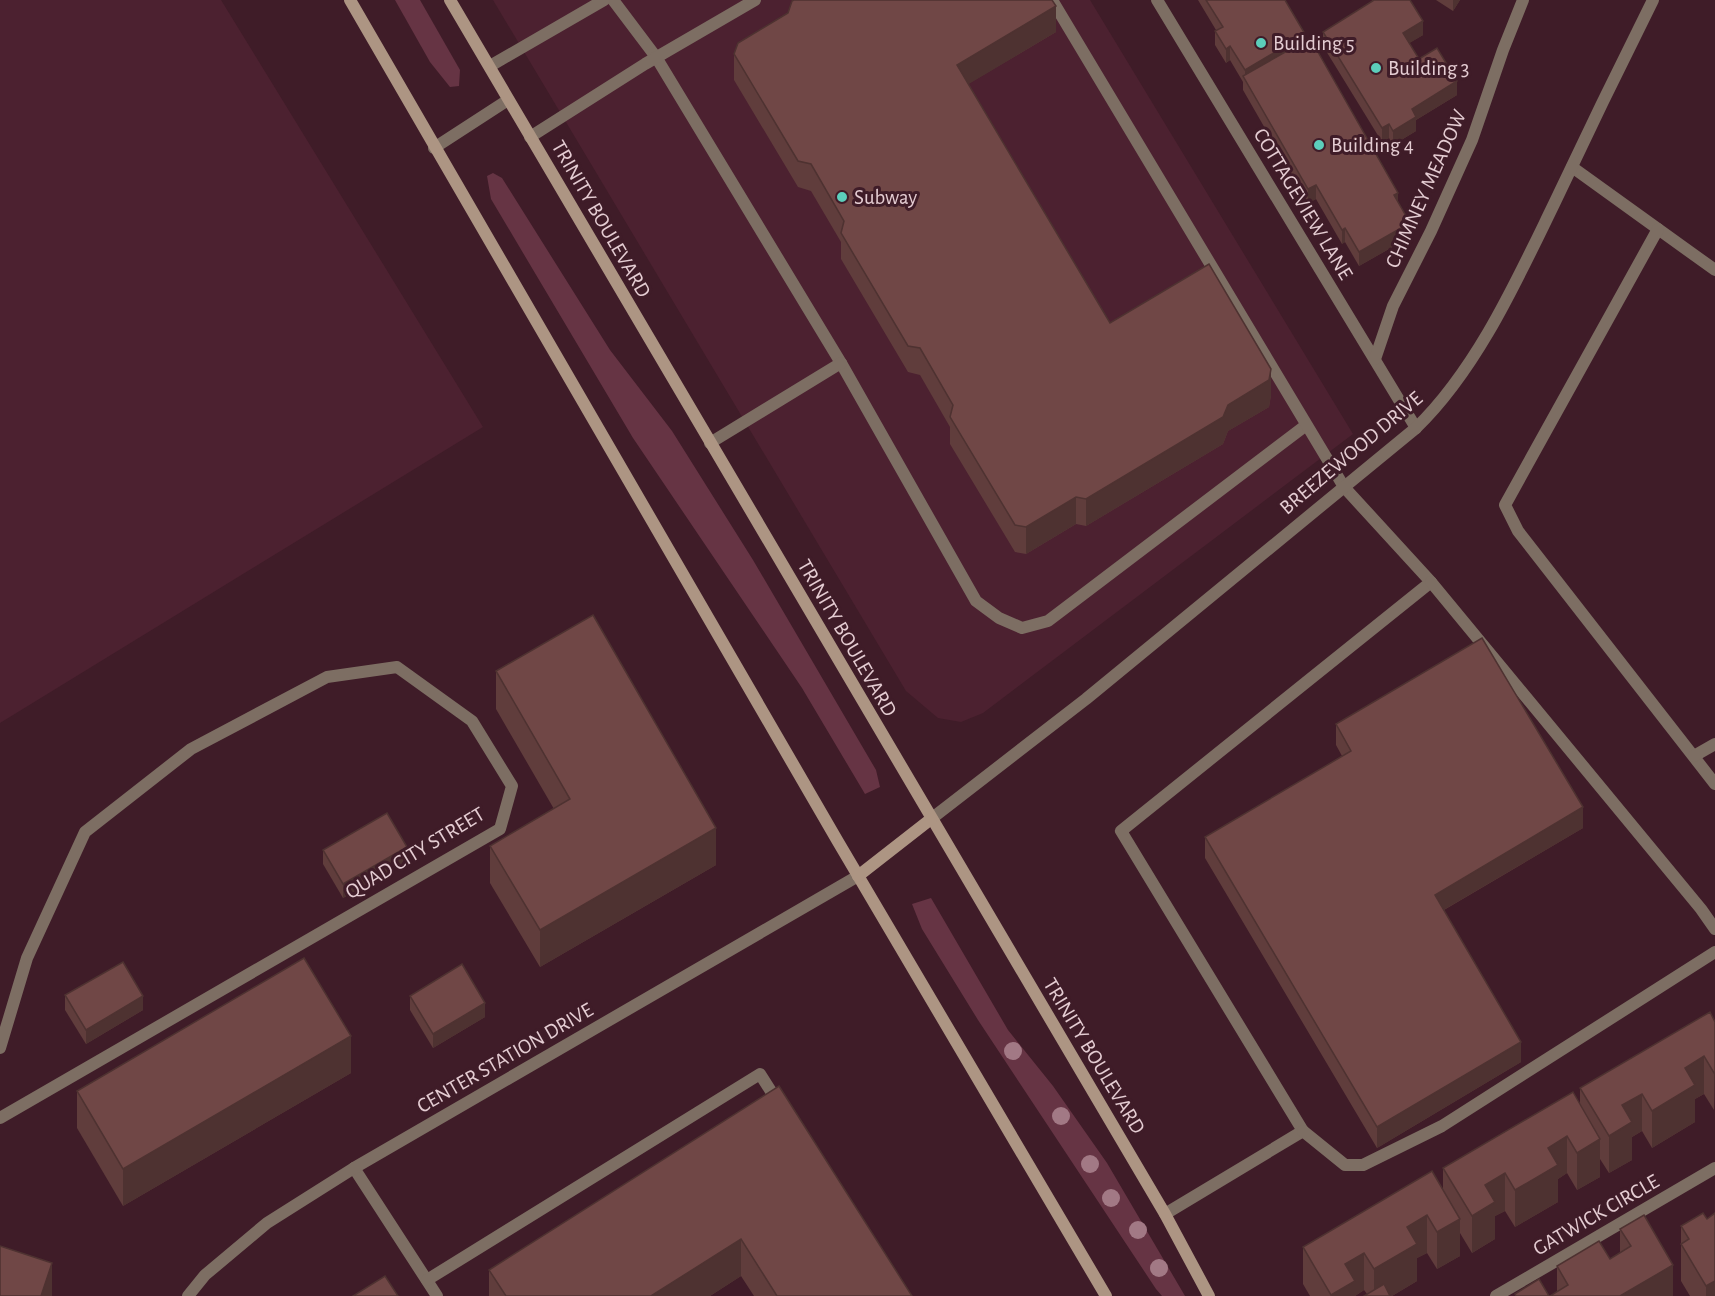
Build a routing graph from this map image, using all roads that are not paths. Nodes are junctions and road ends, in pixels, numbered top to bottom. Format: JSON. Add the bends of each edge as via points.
{"nodes":[{"id":1,"x":350,"y":0,"type":"edge"},
{"id":2,"x":450,"y":0,"type":"edge"},
{"id":3,"x":604,"y":0,"type":"edge"},
{"id":4,"x":613,"y":0,"type":"edge"},
{"id":5,"x":755,"y":0,"type":"edge"},
{"id":6,"x":1052,"y":0,"type":"edge"},
{"id":7,"x":1157,"y":0,"type":"edge"},
{"id":8,"x":1523,"y":0,"type":"edge"},
{"id":9,"x":1653,"y":0,"type":"edge"},
{"id":10,"x":656,"y":57,"type":"junction"},
{"id":11,"x":490,"y":66,"type":"junction"},
{"id":12,"x":508,"y":100,"type":"junction"},
{"id":13,"x":530,"y":137,"type":"junction"},
{"id":14,"x":434,"y":148,"type":"junction"},
{"id":15,"x":1572,"y":167,"type":"junction"},
{"id":16,"x":1658,"y":229,"type":"junction"},
{"id":17,"x":1715,"y":270,"type":"edge"},
{"id":18,"x":1375,"y":359,"type":"junction"},
{"id":19,"x":841,"y":363,"type":"junction"},
{"id":20,"x":1305,"y":426,"type":"junction"},
{"id":21,"x":1416,"y":428,"type":"junction"},
{"id":22,"x":710,"y":444,"type":"junction"},
{"id":23,"x":1344,"y":487,"type":"junction"},
{"id":24,"x":1431,"y":582,"type":"junction"},
{"id":25,"x":1715,"y":744,"type":"edge"},
{"id":26,"x":1694,"y":756,"type":"junction"},
{"id":27,"x":1715,"y":783,"type":"edge"},
{"id":28,"x":931,"y":819,"type":"junction"},
{"id":29,"x":858,"y":876,"type":"junction"},
{"id":30,"x":1715,"y":929,"type":"edge"},
{"id":31,"x":1715,"y":952,"type":"edge"},
{"id":32,"x":0,"y":1048,"type":"edge"},
{"id":33,"x":785,"y":1112,"type":"edge"},
{"id":34,"x":0,"y":1118,"type":"edge"},
{"id":35,"x":1303,"y":1131,"type":"junction"},
{"id":36,"x":354,"y":1168,"type":"junction"},
{"id":37,"x":1715,"y":1168,"type":"edge"},
{"id":38,"x":1165,"y":1214,"type":"junction"},
{"id":39,"x":427,"y":1280,"type":"junction"},
{"id":40,"x":188,"y":1296,"type":"edge"},
{"id":41,"x":437,"y":1296,"type":"edge"},
{"id":42,"x":1106,"y":1296,"type":"edge"},
{"id":43,"x":1209,"y":1296,"type":"edge"},
{"id":44,"x":1496,"y":1296,"type":"edge"}],
"edges":[{"from":1,"to":14,"type":"main road"},
{"from":2,"to":11,"type":"main road","name":"TRINITY BOULEVARD"},
{"from":3,"to":11,"type":"street"},
{"from":4,"to":10,"type":"street"},
{"from":5,"to":10,"type":"street"},
{"from":6,"to":20,"type":"street"},
{"from":7,"to":18,"type":"street","name":"COTTAGEVIEW LANE"},
{"from":8,"to":18,"type":"street","name":"CHIMNEY MEADOW","via":[[1472,140],[1394,306]]},
{"from":9,"to":15,"type":"street","name":"BREEZEWOOD DRIVE"},
{"from":10,"to":13,"type":"street"},
{"from":10,"to":19,"type":"street"},
{"from":11,"to":12,"type":"main road","name":"TRINITY BOULEVARD"},
{"from":12,"to":13,"type":"main road","name":"TRINITY BOULEVARD"},
{"from":12,"to":14,"type":"street"},
{"from":13,"to":22,"type":"main road","name":"TRINITY BOULEVARD"},
{"from":14,"to":29,"type":"main road"},
{"from":15,"to":16,"type":"street"},
{"from":15,"to":21,"type":"street","name":"BREEZEWOOD DRIVE","via":[[1509,296],[1467,365]]},
{"from":16,"to":17,"type":"street"},
{"from":16,"to":26,"type":"street","via":[[1505,505],[1518,531]]},
{"from":18,"to":21,"type":"street","name":"COTTAGEVIEW LANE"},
{"from":19,"to":20,"type":"street","via":[[976,601],[999,618],[1022,628],[1048,621]]},
{"from":19,"to":22,"type":"street"},
{"from":20,"to":23,"type":"street"},
{"from":21,"to":23,"type":"street","name":"BREEZEWOOD DRIVE"},
{"from":22,"to":28,"type":"main road","name":"TRINITY BOULEVARD"},
{"from":23,"to":24,"type":"street"},
{"from":23,"to":28,"type":"street","name":"BREEZEWOOD DRIVE","via":[[1086,699]]},
{"from":24,"to":30,"type":"street"},
{"from":24,"to":35,"type":"street","via":[[1121,831]]},
{"from":25,"to":26,"type":"street"},
{"from":26,"to":27,"type":"street"},
{"from":28,"to":29,"type":"main road"},
{"from":28,"to":38,"type":"main road","name":"TRINITY BOULEVARD"},
{"from":29,"to":36,"type":"street","name":"CENTER STATION DRIVE"},
{"from":29,"to":42,"type":"main road"},
{"from":31,"to":35,"type":"street","via":[[1442,1126],[1363,1165],[1345,1165]]},
{"from":32,"to":34,"type":"street","name":"QUAD CITY STREET","via":[[27,958],[85,832],[191,749],[327,677],[397,667],[472,721],[512,786],[500,829]]},
{"from":33,"to":39,"type":"street","via":[[760,1074]]},
{"from":35,"to":38,"type":"street"},
{"from":36,"to":39,"type":"street"},
{"from":36,"to":40,"type":"street","name":"CENTER STATION DRIVE","via":[[267,1223],[205,1275]]},
{"from":37,"to":44,"type":"street","name":"GATWICK CIRCLE"},
{"from":38,"to":43,"type":"main road","name":"TRINITY BOULEVARD"},
{"from":39,"to":41,"type":"street"}]}
